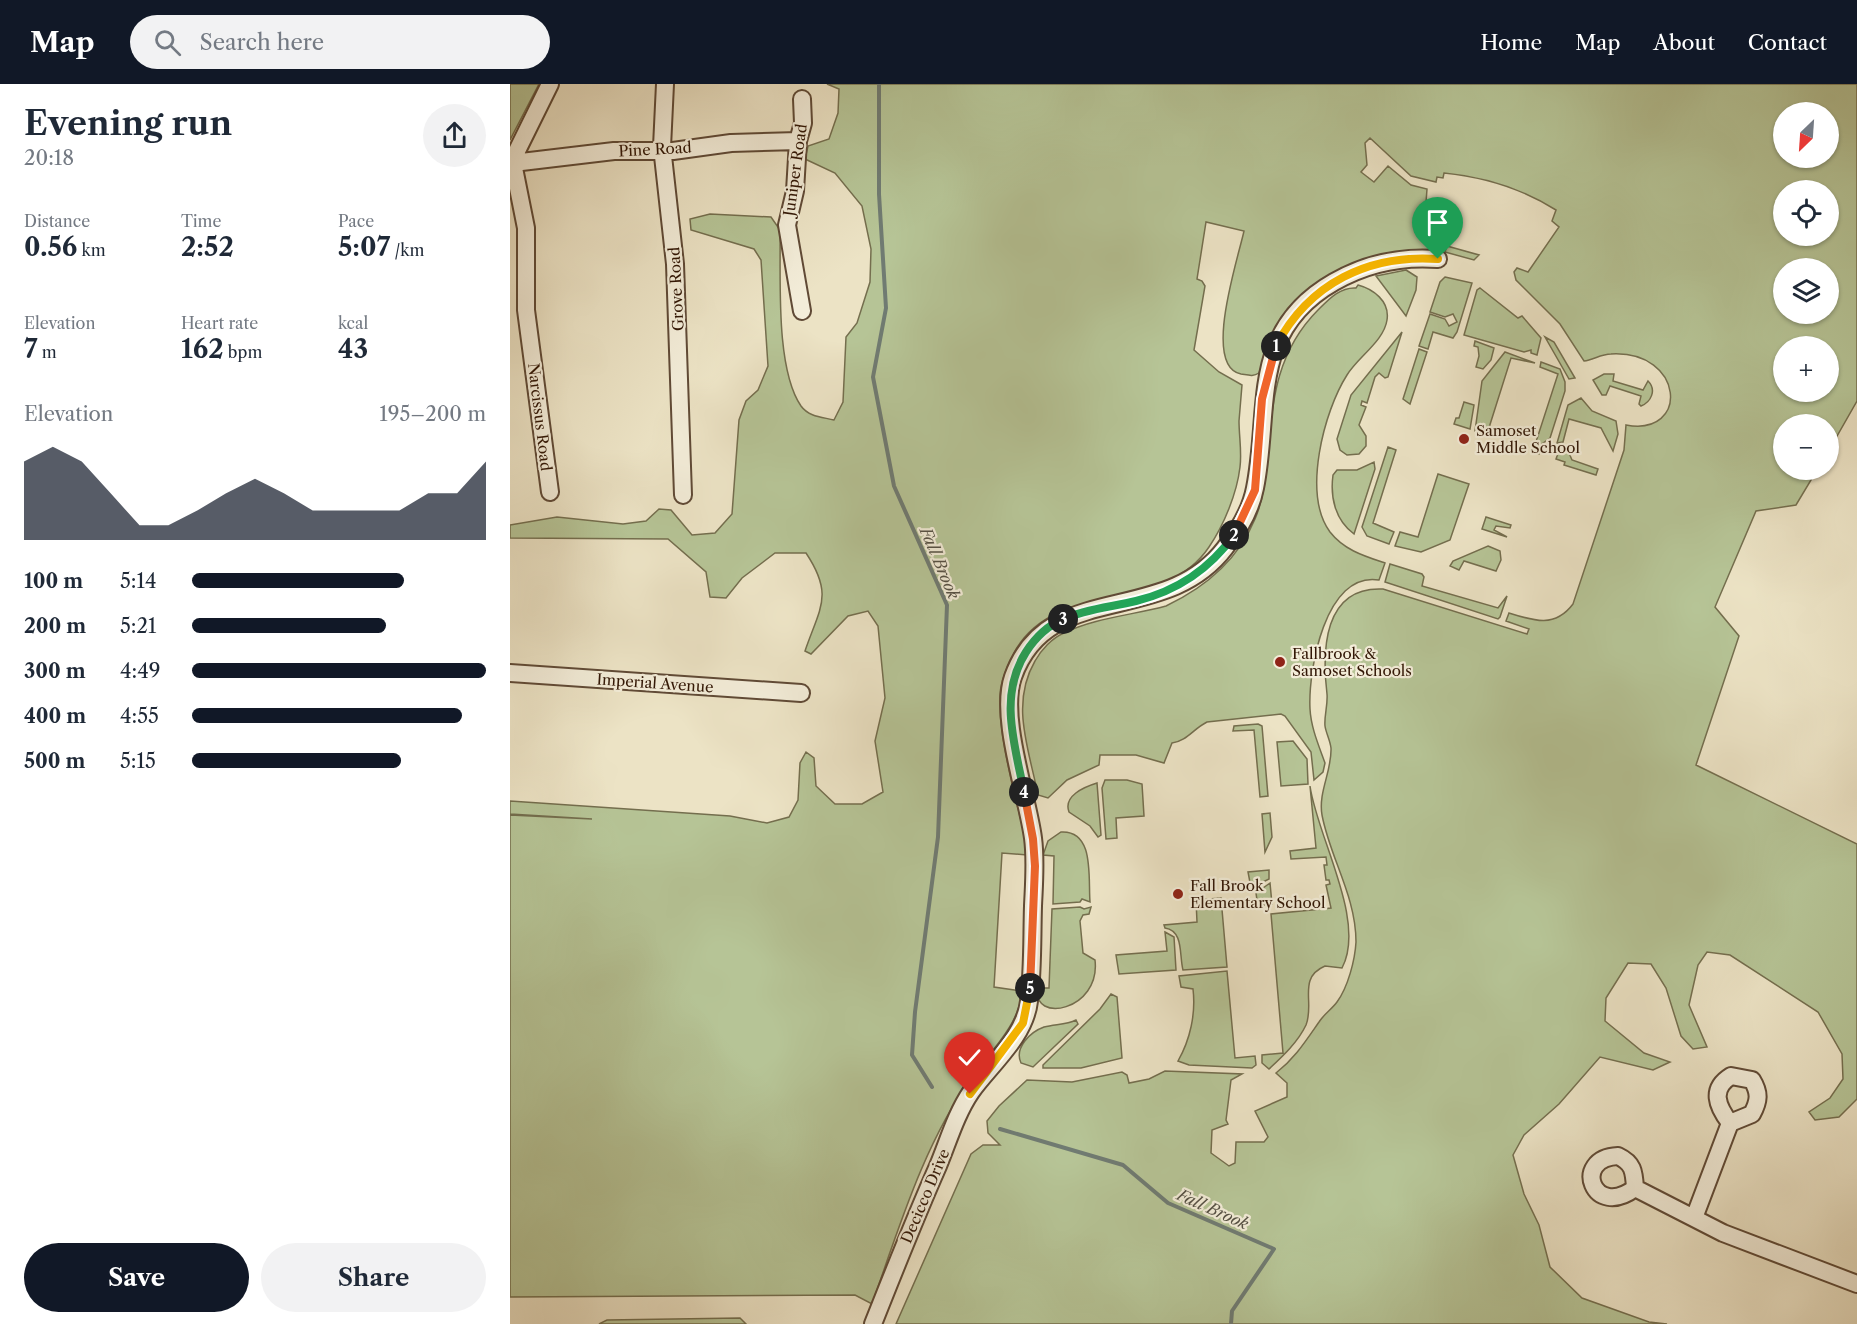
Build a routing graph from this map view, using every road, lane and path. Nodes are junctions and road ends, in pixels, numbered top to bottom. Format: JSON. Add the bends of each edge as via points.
{"nodes":[{"id":1,"x":550,"y":84,"type":"edge"},
{"id":2,"x":665,"y":84,"type":"edge"},
{"id":3,"x":802,"y":99,"type":"dead end"},
{"id":4,"x":798,"y":141,"type":"junction"},
{"id":5,"x":663,"y":151,"type":"junction"},
{"id":6,"x":511,"y":164,"type":"edge"},
{"id":7,"x":1438,"y":259,"type":"dead end"},
{"id":8,"x":802,"y":311,"type":"dead end"},
{"id":9,"x":550,"y":492,"type":"dead end"},
{"id":10,"x":683,"y":495,"type":"dead end"},
{"id":11,"x":510,"y":673,"type":"edge"},
{"id":12,"x":801,"y":693,"type":"dead end"},
{"id":13,"x":1730,"y":1122,"type":"dead end"},
{"id":14,"x":1635,"y":1188,"type":"dead end"},
{"id":15,"x":1694,"y":1218,"type":"junction"},
{"id":16,"x":1857,"y":1284,"type":"edge"},
{"id":17,"x":873,"y":1324,"type":"edge"}],
"edges":[{"from":1,"to":6,"type":"street"},
{"from":2,"to":5,"type":"street","name":"Grove Road"},
{"from":3,"to":4,"type":"street","name":"Juniper Road","via":[[803,123]]},
{"from":4,"to":5,"type":"street","name":"Pine Road","via":[[741,142]]},
{"from":4,"to":8,"type":"street","name":"Juniper Road","via":[[795,191],[787,225]]},
{"from":5,"to":6,"type":"street","name":"Pine Road","via":[[604,152]]},
{"from":5,"to":10,"type":"street","name":"Grove Road","via":[[675,264]]},
{"from":6,"to":9,"type":"street","name":"Narcissus Road","via":[[526,228],[526,310]]},
{"from":7,"to":17,"type":"street","name":"Decicco Drive","via":[[1410,257],[1359,268],[1323,288],[1288,324],[1266,379],[1255,490],[1235,535],[1222,553],[1187,581],[1165,592],[1056,622],[1033,641],[1020,661],[1008,704],[1035,860],[1031,982],[1026,1016],[965,1102]]},
{"from":11,"to":12,"type":"street","name":"Imperial Avenue"},
{"from":13,"to":15,"type":"street"},
{"from":14,"to":15,"type":"street"},
{"from":15,"to":16,"type":"street","via":[[1763,1250]]}]}
